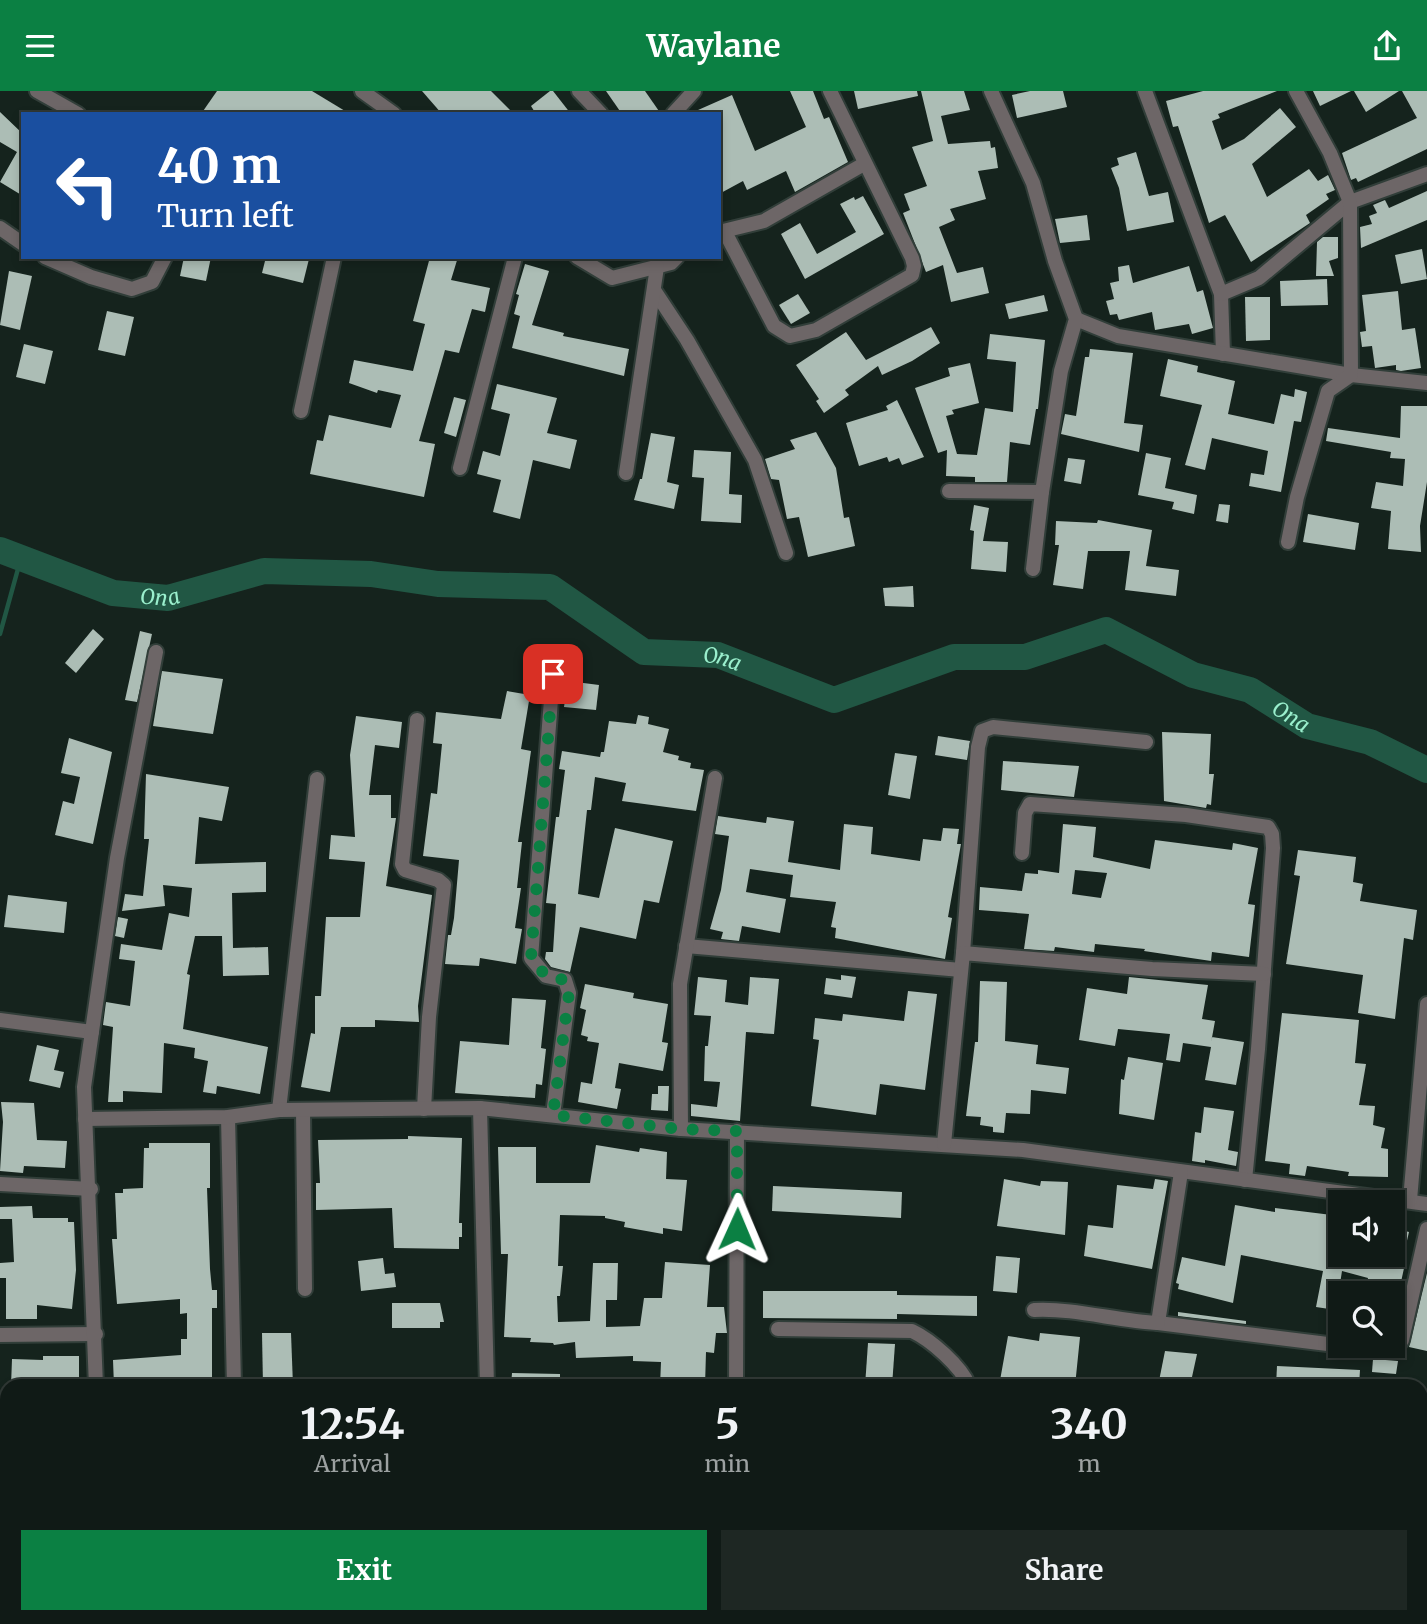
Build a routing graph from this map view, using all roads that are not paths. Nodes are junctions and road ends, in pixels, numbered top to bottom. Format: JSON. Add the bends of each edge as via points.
{"nodes":[{"id":1,"x":37,"y":91,"type":"edge"},
{"id":2,"x":362,"y":91,"type":"edge"},
{"id":3,"x":579,"y":91,"type":"edge"},
{"id":4,"x":694,"y":91,"type":"edge"},
{"id":5,"x":830,"y":91,"type":"edge"},
{"id":6,"x":991,"y":91,"type":"edge"},
{"id":7,"x":1145,"y":91,"type":"edge"},
{"id":8,"x":1296,"y":91,"type":"edge"},
{"id":9,"x":74,"y":112,"type":"edge"},
{"id":10,"x":391,"y":112,"type":"edge"},
{"id":11,"x":599,"y":112,"type":"edge"},
{"id":12,"x":675,"y":112,"type":"edge"},
{"id":13,"x":863,"y":164,"type":"junction"},
{"id":14,"x":1427,"y":174,"type":"edge"},
{"id":15,"x":1350,"y":202,"type":"junction"},
{"id":16,"x":0,"y":228,"type":"edge"},
{"id":17,"x":722,"y":232,"type":"edge"},
{"id":18,"x":21,"y":243,"type":"edge"},
{"id":19,"x":50,"y":259,"type":"edge"},
{"id":20,"x":164,"y":259,"type":"edge"},
{"id":21,"x":334,"y":259,"type":"edge"},
{"id":22,"x":514,"y":259,"type":"edge"},
{"id":23,"x":580,"y":259,"type":"edge"},
{"id":24,"x":675,"y":259,"type":"edge"},
{"id":25,"x":657,"y":267,"type":"junction"},
{"id":26,"x":654,"y":290,"type":"junction"},
{"id":27,"x":1221,"y":294,"type":"junction"},
{"id":28,"x":1076,"y":319,"type":"junction"},
{"id":29,"x":1223,"y":353,"type":"junction"},
{"id":30,"x":1351,"y":375,"type":"junction"},
{"id":31,"x":1427,"y":383,"type":"edge"},
{"id":32,"x":301,"y":411,"type":"dead end"},
{"id":33,"x":460,"y":468,"type":"dead end"},
{"id":34,"x":626,"y":473,"type":"dead end"},
{"id":35,"x":948,"y":491,"type":"dead end"},
{"id":36,"x":1042,"y":492,"type":"junction"},
{"id":37,"x":1288,"y":542,"type":"dead end"},
{"id":38,"x":786,"y":553,"type":"dead end"},
{"id":39,"x":1033,"y":569,"type":"dead end"},
{"id":40,"x":156,"y":652,"type":"dead end"},
{"id":41,"x":553,"y":674,"type":"dead end"},
{"id":42,"x":416,"y":720,"type":"dead end"},
{"id":43,"x":1146,"y":742,"type":"dead end"},
{"id":44,"x":715,"y":778,"type":"dead end"},
{"id":45,"x":317,"y":779,"type":"dead end"},
{"id":46,"x":1022,"y":853,"type":"dead end"},
{"id":47,"x":686,"y":946,"type":"junction"},
{"id":48,"x":963,"y":953,"type":"junction"},
{"id":49,"x":961,"y":970,"type":"junction"},
{"id":50,"x":1264,"y":974,"type":"junction"},
{"id":51,"x":1427,"y":1004,"type":"edge"},
{"id":52,"x":0,"y":1020,"type":"edge"},
{"id":53,"x":92,"y":1032,"type":"junction"},
{"id":54,"x":480,"y":1108,"type":"junction"},
{"id":55,"x":424,"y":1109,"type":"junction"},
{"id":56,"x":279,"y":1110,"type":"junction"},
{"id":57,"x":303,"y":1110,"type":"junction"},
{"id":58,"x":553,"y":1115,"type":"junction"},
{"id":59,"x":228,"y":1117,"type":"junction"},
{"id":60,"x":85,"y":1119,"type":"junction"},
{"id":61,"x":681,"y":1129,"type":"junction"},
{"id":62,"x":737,"y":1131,"type":"junction"},
{"id":63,"x":944,"y":1144,"type":"junction"},
{"id":64,"x":1181,"y":1172,"type":"junction"},
{"id":65,"x":1245,"y":1180,"type":"junction"},
{"id":66,"x":0,"y":1184,"type":"edge"},
{"id":67,"x":90,"y":1189,"type":"junction"},
{"id":68,"x":1410,"y":1200,"type":"junction"},
{"id":69,"x":1427,"y":1204,"type":"edge"},
{"id":70,"x":1427,"y":1229,"type":"edge"},
{"id":71,"x":305,"y":1289,"type":"dead end"},
{"id":72,"x":1034,"y":1310,"type":"dead end"},
{"id":73,"x":1158,"y":1324,"type":"junction"},
{"id":74,"x":778,"y":1329,"type":"dead end"},
{"id":75,"x":96,"y":1334,"type":"junction"},
{"id":76,"x":0,"y":1335,"type":"edge"},
{"id":77,"x":96,"y":1379,"type":"edge"},
{"id":78,"x":234,"y":1379,"type":"edge"},
{"id":79,"x":487,"y":1379,"type":"edge"},
{"id":80,"x":736,"y":1379,"type":"edge"},
{"id":81,"x":966,"y":1379,"type":"edge"}],
"edges":[{"from":1,"to":9,"type":"street"},
{"from":2,"to":10,"type":"street"},
{"from":3,"to":11,"type":"street"},
{"from":4,"to":12,"type":"street"},
{"from":5,"to":13,"type":"street"},
{"from":6,"to":28,"type":"street","via":[[1032,183]]},
{"from":7,"to":27,"type":"street"},
{"from":8,"to":15,"type":"street"},
{"from":13,"to":17,"type":"street","via":[[764,221]]},
{"from":13,"to":17,"type":"street","via":[[915,266],[912,275],[816,330],[790,336],[775,327]]},
{"from":14,"to":15,"type":"street"},
{"from":15,"to":27,"type":"street","via":[[1259,278]]},
{"from":15,"to":30,"type":"street"},
{"from":16,"to":18,"type":"street"},
{"from":19,"to":20,"type":"street","via":[[132,289],[152,282]]},
{"from":21,"to":32,"type":"street"},
{"from":22,"to":33,"type":"street"},
{"from":23,"to":25,"type":"street","via":[[612,278]]},
{"from":24,"to":25,"type":"street"},
{"from":25,"to":26,"type":"street"},
{"from":26,"to":34,"type":"street"},
{"from":26,"to":38,"type":"street","via":[[755,460]]},
{"from":27,"to":29,"type":"street"},
{"from":28,"to":29,"type":"street","via":[[1118,336]]},
{"from":28,"to":36,"type":"street","via":[[1061,371]]},
{"from":29,"to":30,"type":"street"},
{"from":30,"to":31,"type":"street"},
{"from":30,"to":37,"type":"street","via":[[1328,391]]},
{"from":35,"to":36,"type":"street"},
{"from":36,"to":39,"type":"street"},
{"from":40,"to":53,"type":"street","via":[[117,858]]},
{"from":41,"to":58,"type":"street","via":[[531,958],[546,976],[565,980],[569,993]]},
{"from":42,"to":55,"type":"street","via":[[402,864],[405,870],[443,884]]},
{"from":43,"to":48,"type":"street","via":[[993,727],[982,731]]},
{"from":44,"to":47,"type":"street"},
{"from":45,"to":56,"type":"street"},
{"from":46,"to":50,"type":"street","via":[[1030,804],[1186,815],[1268,827],[1273,848]]},
{"from":47,"to":49,"type":"street"},
{"from":47,"to":61,"type":"street","via":[[680,984]]},
{"from":48,"to":49,"type":"street"},
{"from":48,"to":50,"type":"street"},
{"from":49,"to":63,"type":"street"},
{"from":50,"to":65,"type":"street"},
{"from":51,"to":68,"type":"street"},
{"from":52,"to":53,"type":"street"},
{"from":53,"to":60,"type":"street","via":[[84,1087]]},
{"from":54,"to":55,"type":"street"},
{"from":54,"to":58,"type":"street"},
{"from":54,"to":79,"type":"street"},
{"from":55,"to":57,"type":"street"},
{"from":56,"to":57,"type":"street"},
{"from":56,"to":59,"type":"street"},
{"from":57,"to":71,"type":"street"},
{"from":58,"to":61,"type":"street"},
{"from":59,"to":60,"type":"street"},
{"from":59,"to":78,"type":"street"},
{"from":60,"to":67,"type":"street"},
{"from":61,"to":62,"type":"street"},
{"from":62,"to":63,"type":"street"},
{"from":62,"to":80,"type":"street"},
{"from":63,"to":64,"type":"street"},
{"from":64,"to":65,"type":"street"},
{"from":64,"to":73,"type":"street"},
{"from":65,"to":68,"type":"street"},
{"from":66,"to":67,"type":"street"},
{"from":67,"to":75,"type":"street"},
{"from":68,"to":69,"type":"street"},
{"from":70,"to":73,"type":"street","via":[[1402,1340],[1396,1348],[1384,1351]]},
{"from":72,"to":73,"type":"street","via":[[1062,1309]]},
{"from":74,"to":81,"type":"street","via":[[912,1331]]},
{"from":75,"to":76,"type":"street"},
{"from":75,"to":77,"type":"street"}]}
